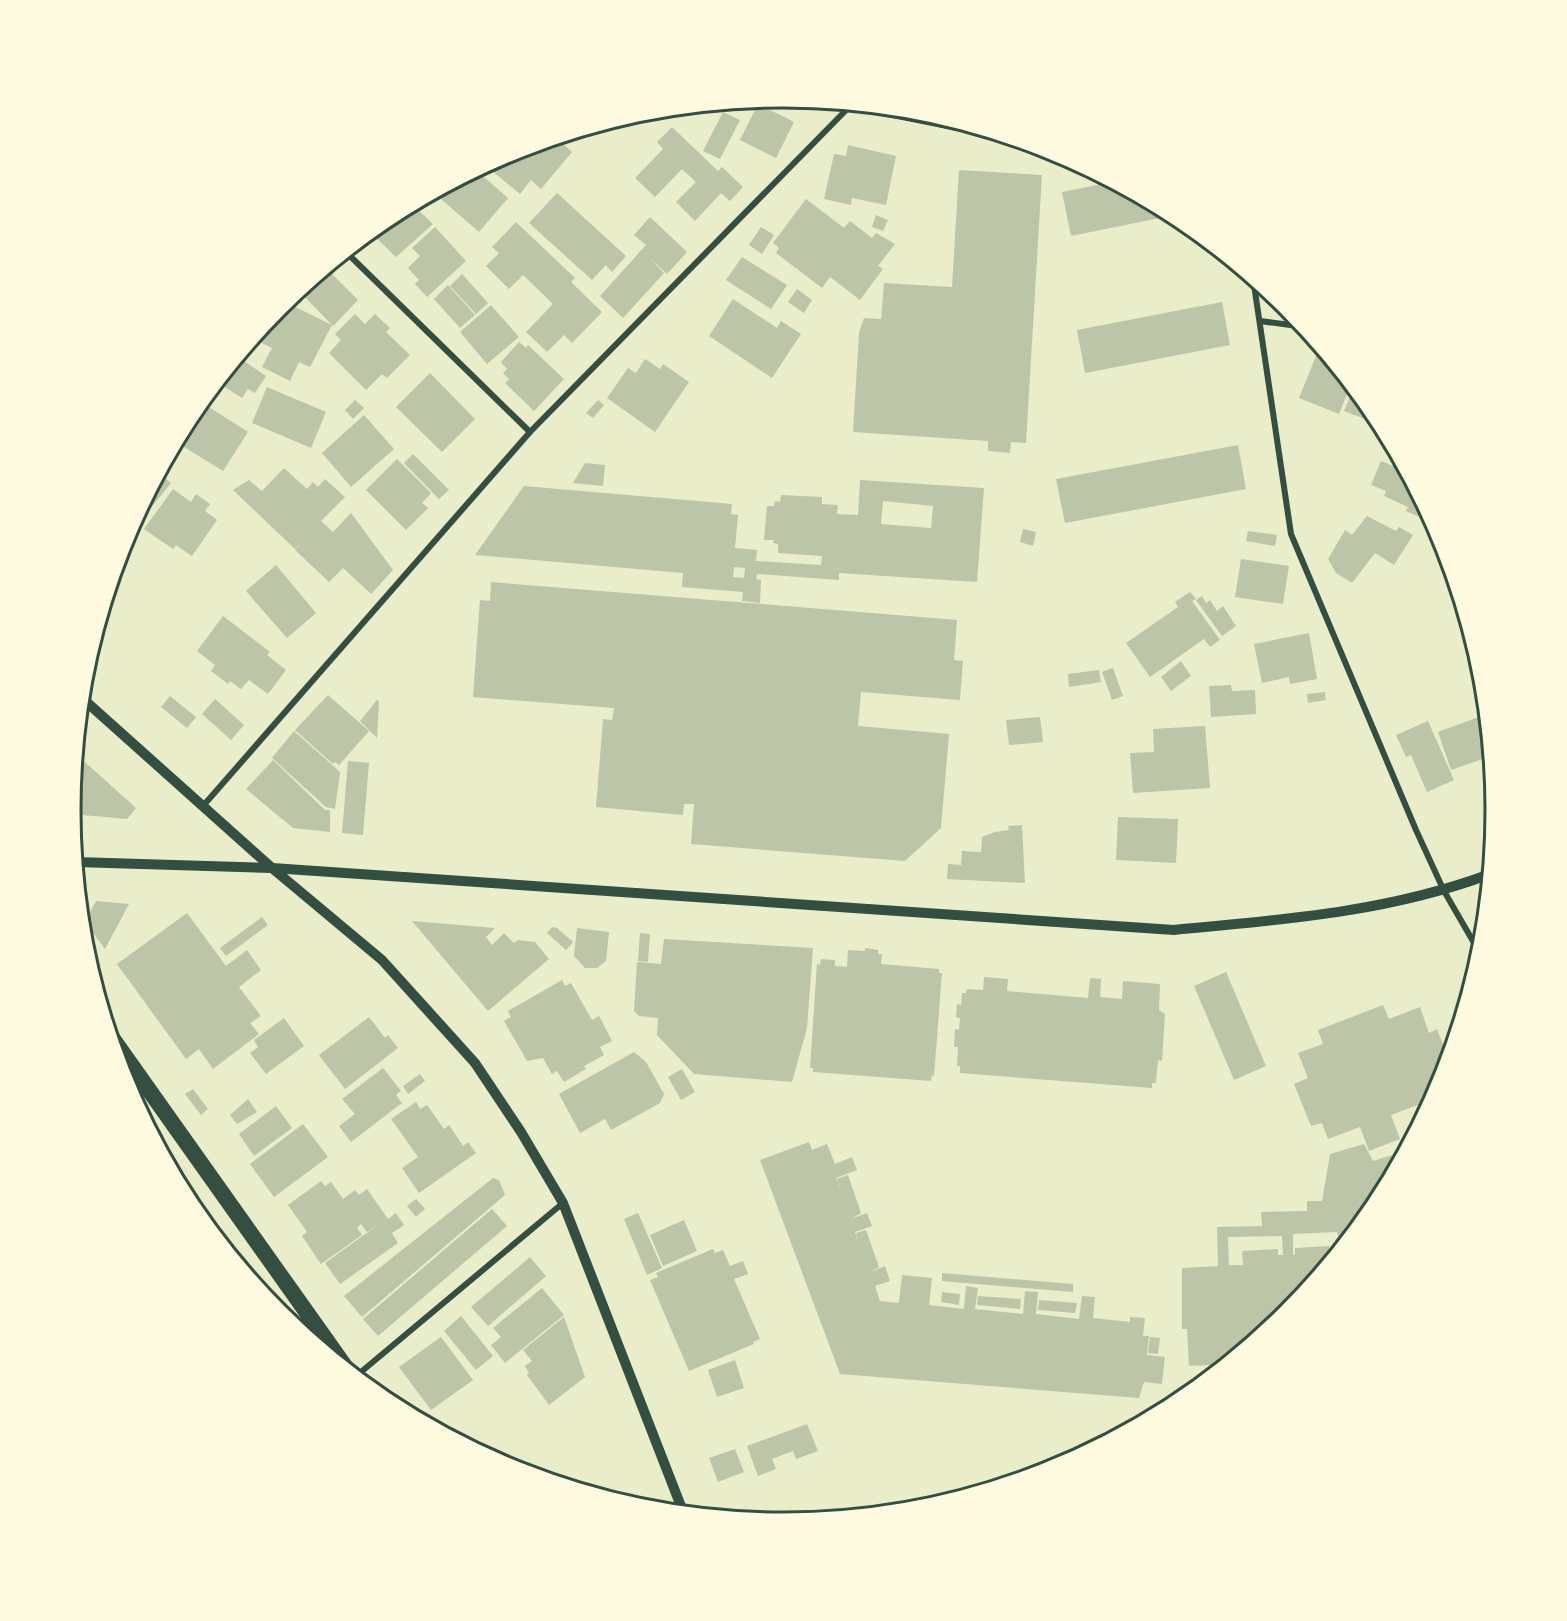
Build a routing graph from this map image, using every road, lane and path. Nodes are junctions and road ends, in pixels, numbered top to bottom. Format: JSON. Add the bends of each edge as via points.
{"nodes":[{"id":1,"x":842,"y":111,"type":"edge"},
{"id":2,"x":351,"y":257,"type":"edge"},
{"id":3,"x":1255,"y":290,"type":"edge"},
{"id":4,"x":1260,"y":321,"type":"junction"},
{"id":5,"x":1291,"y":325,"type":"edge"},
{"id":6,"x":530,"y":432,"type":"junction"},
{"id":7,"x":89,"y":704,"type":"edge"},
{"id":8,"x":203,"y":806,"type":"junction"},
{"id":9,"x":84,"y":862,"type":"edge"},
{"id":10,"x":272,"y":868,"type":"junction"},
{"id":11,"x":1482,"y":877,"type":"edge"},
{"id":12,"x":1444,"y":891,"type":"junction"},
{"id":13,"x":1474,"y":943,"type":"edge"},
{"id":14,"x":126,"y":1058,"type":"edge"},
{"id":15,"x":563,"y":1203,"type":"junction"},
{"id":16,"x":333,"y":1350,"type":"edge"},
{"id":17,"x":361,"y":1372,"type":"edge"},
{"id":18,"x":681,"y":1505,"type":"edge"}],
"edges":[{"from":1,"to":6,"type":"street"},
{"from":2,"to":6,"type":"street"},
{"from":3,"to":4,"type":"street"},
{"from":4,"to":5,"type":"street"},
{"from":4,"to":12,"type":"street","via":[[1291,534]]},
{"from":6,"to":8,"type":"street"},
{"from":7,"to":8,"type":"street"},
{"from":8,"to":10,"type":"street"},
{"from":9,"to":10,"type":"street"},
{"from":10,"to":12,"type":"street","via":[[1174,930],[1313,917]]},
{"from":10,"to":15,"type":"street","via":[[382,960],[475,1063]]},
{"from":11,"to":12,"type":"street"},
{"from":12,"to":13,"type":"street"},
{"from":14,"to":16,"type":"highway"},
{"from":15,"to":17,"type":"street"},
{"from":15,"to":18,"type":"street"}]}
